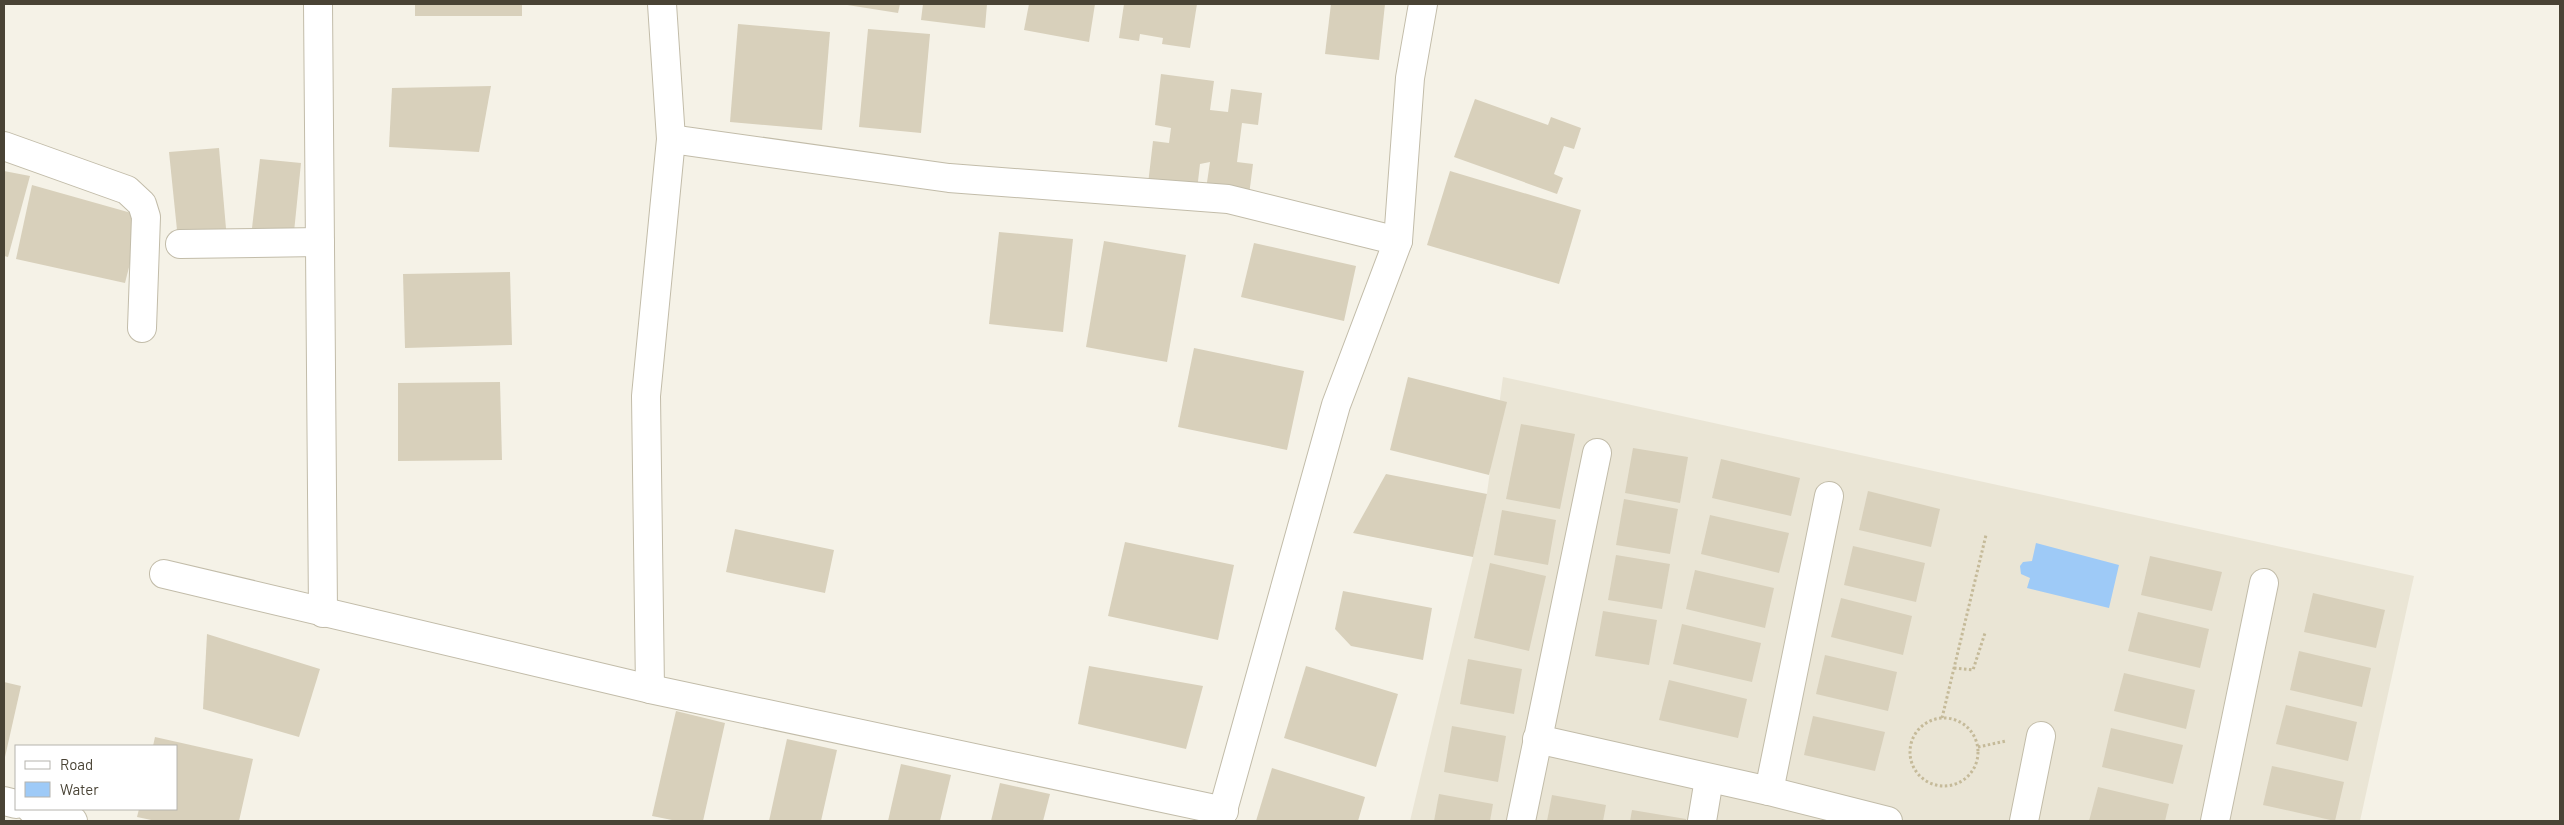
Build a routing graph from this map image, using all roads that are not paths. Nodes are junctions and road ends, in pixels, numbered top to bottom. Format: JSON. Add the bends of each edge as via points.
{"nodes":[{"id":1,"x":318,"y":4,"type":"edge"},
{"id":2,"x":662,"y":4,"type":"edge"},
{"id":3,"x":1423,"y":4,"type":"edge"},
{"id":4,"x":671,"y":139,"type":"junction"},
{"id":5,"x":4,"y":146,"type":"edge"},
{"id":6,"x":320,"y":242,"type":"junction"},
{"id":7,"x":1398,"y":242,"type":"junction"},
{"id":8,"x":180,"y":244,"type":"dead end"},
{"id":9,"x":142,"y":328,"type":"dead end"},
{"id":10,"x":1597,"y":452,"type":"dead end"},
{"id":11,"x":1829,"y":496,"type":"dead end"},
{"id":12,"x":164,"y":574,"type":"dead end"},
{"id":13,"x":2264,"y":584,"type":"dead end"},
{"id":14,"x":323,"y":613,"type":"junction"},
{"id":15,"x":650,"y":689,"type":"junction"},
{"id":16,"x":2042,"y":736,"type":"dead end"},
{"id":17,"x":1537,"y":738,"type":"junction"},
{"id":18,"x":1709,"y":779,"type":"junction"},
{"id":19,"x":1769,"y":791,"type":"junction"},
{"id":20,"x":34,"y":810,"type":"edge"},
{"id":21,"x":1222,"y":816,"type":"edge"},
{"id":22,"x":73,"y":821,"type":"edge"},
{"id":23,"x":1521,"y":821,"type":"edge"},
{"id":24,"x":1702,"y":821,"type":"edge"},
{"id":25,"x":1888,"y":821,"type":"edge"},
{"id":26,"x":2024,"y":821,"type":"edge"},
{"id":27,"x":2215,"y":821,"type":"edge"}],
"edges":[{"from":1,"to":6,"type":"street"},
{"from":2,"to":4,"type":"street"},
{"from":3,"to":7,"type":"street","via":[[1410,78]]},
{"from":4,"to":7,"type":"street","via":[[949,178],[1228,199]]},
{"from":4,"to":15,"type":"street","via":[[646,396]]},
{"from":5,"to":9,"type":"street","via":[[127,190],[142,204],[146,217]]},
{"from":6,"to":8,"type":"street"},
{"from":6,"to":14,"type":"street"},
{"from":7,"to":21,"type":"street","via":[[1336,405]]},
{"from":10,"to":17,"type":"street"},
{"from":11,"to":19,"type":"street"},
{"from":12,"to":14,"type":"street"},
{"from":13,"to":27,"type":"street"},
{"from":14,"to":15,"type":"street"},
{"from":15,"to":21,"type":"street"},
{"from":16,"to":26,"type":"street"},
{"from":17,"to":18,"type":"street"},
{"from":17,"to":23,"type":"street"},
{"from":18,"to":19,"type":"street"},
{"from":18,"to":24,"type":"street"},
{"from":19,"to":25,"type":"street"},
{"from":20,"to":22,"type":"street"}]}
